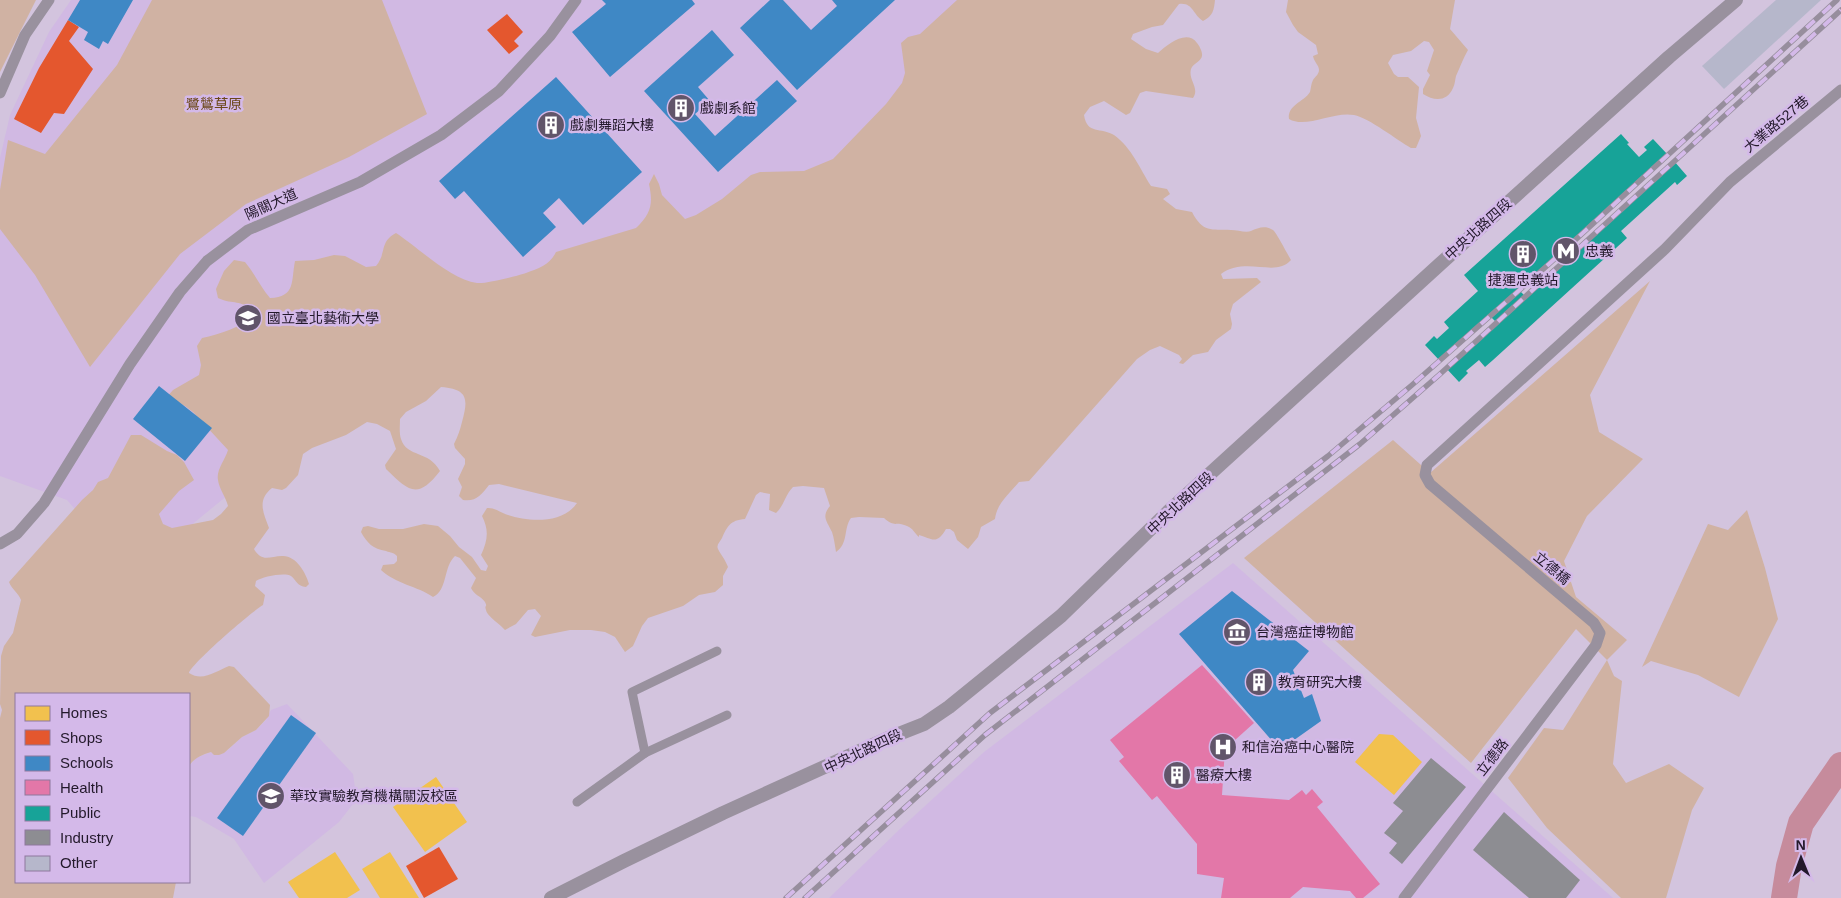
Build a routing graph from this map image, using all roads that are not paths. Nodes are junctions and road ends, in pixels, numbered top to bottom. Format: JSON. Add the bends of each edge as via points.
{"nodes":[{"id":1,"x":49,"y":0,"type":"edge"},
{"id":2,"x":576,"y":0,"type":"edge"},
{"id":3,"x":1736,"y":0,"type":"edge"},
{"id":4,"x":1841,"y":90,"type":"edge"},
{"id":5,"x":0,"y":93,"type":"edge"},
{"id":6,"x":1482,"y":529,"type":"joint"},
{"id":7,"x":0,"y":544,"type":"edge"},
{"id":8,"x":1600,"y":633,"type":"joint"},
{"id":9,"x":717,"y":651,"type":"dead end"},
{"id":10,"x":727,"y":715,"type":"dead end"},
{"id":11,"x":645,"y":753,"type":"junction"},
{"id":12,"x":577,"y":802,"type":"dead end"},
{"id":13,"x":551,"y":898,"type":"edge"},
{"id":14,"x":1404,"y":898,"type":"edge"}],
"edges":[{"from":1,"to":5,"type":"street","via":[[25,35]]},
{"from":2,"to":7,"type":"street","name":"陽關大道","via":[[550,36],[499,91],[441,135],[360,182],[248,230],[207,261],[180,292],[130,364],[44,503],[17,534]]},
{"from":3,"to":13,"type":"street","name":"中央北路四段","via":[[1433,270],[1061,616],[949,707],[924,724],[723,813]]},
{"from":4,"to":6,"type":"street","name":"大業路527巷","via":[[1730,182],[1665,249],[1427,465],[1425,475],[1430,484]]},
{"from":6,"to":8,"type":"street","name":"立德橋","via":[[1594,623]]},
{"from":8,"to":14,"type":"street","name":"立德路","via":[[1596,645]]},
{"from":9,"to":11,"type":"street","via":[[632,692]]},
{"from":10,"to":11,"type":"street"},
{"from":11,"to":12,"type":"street"}]}
